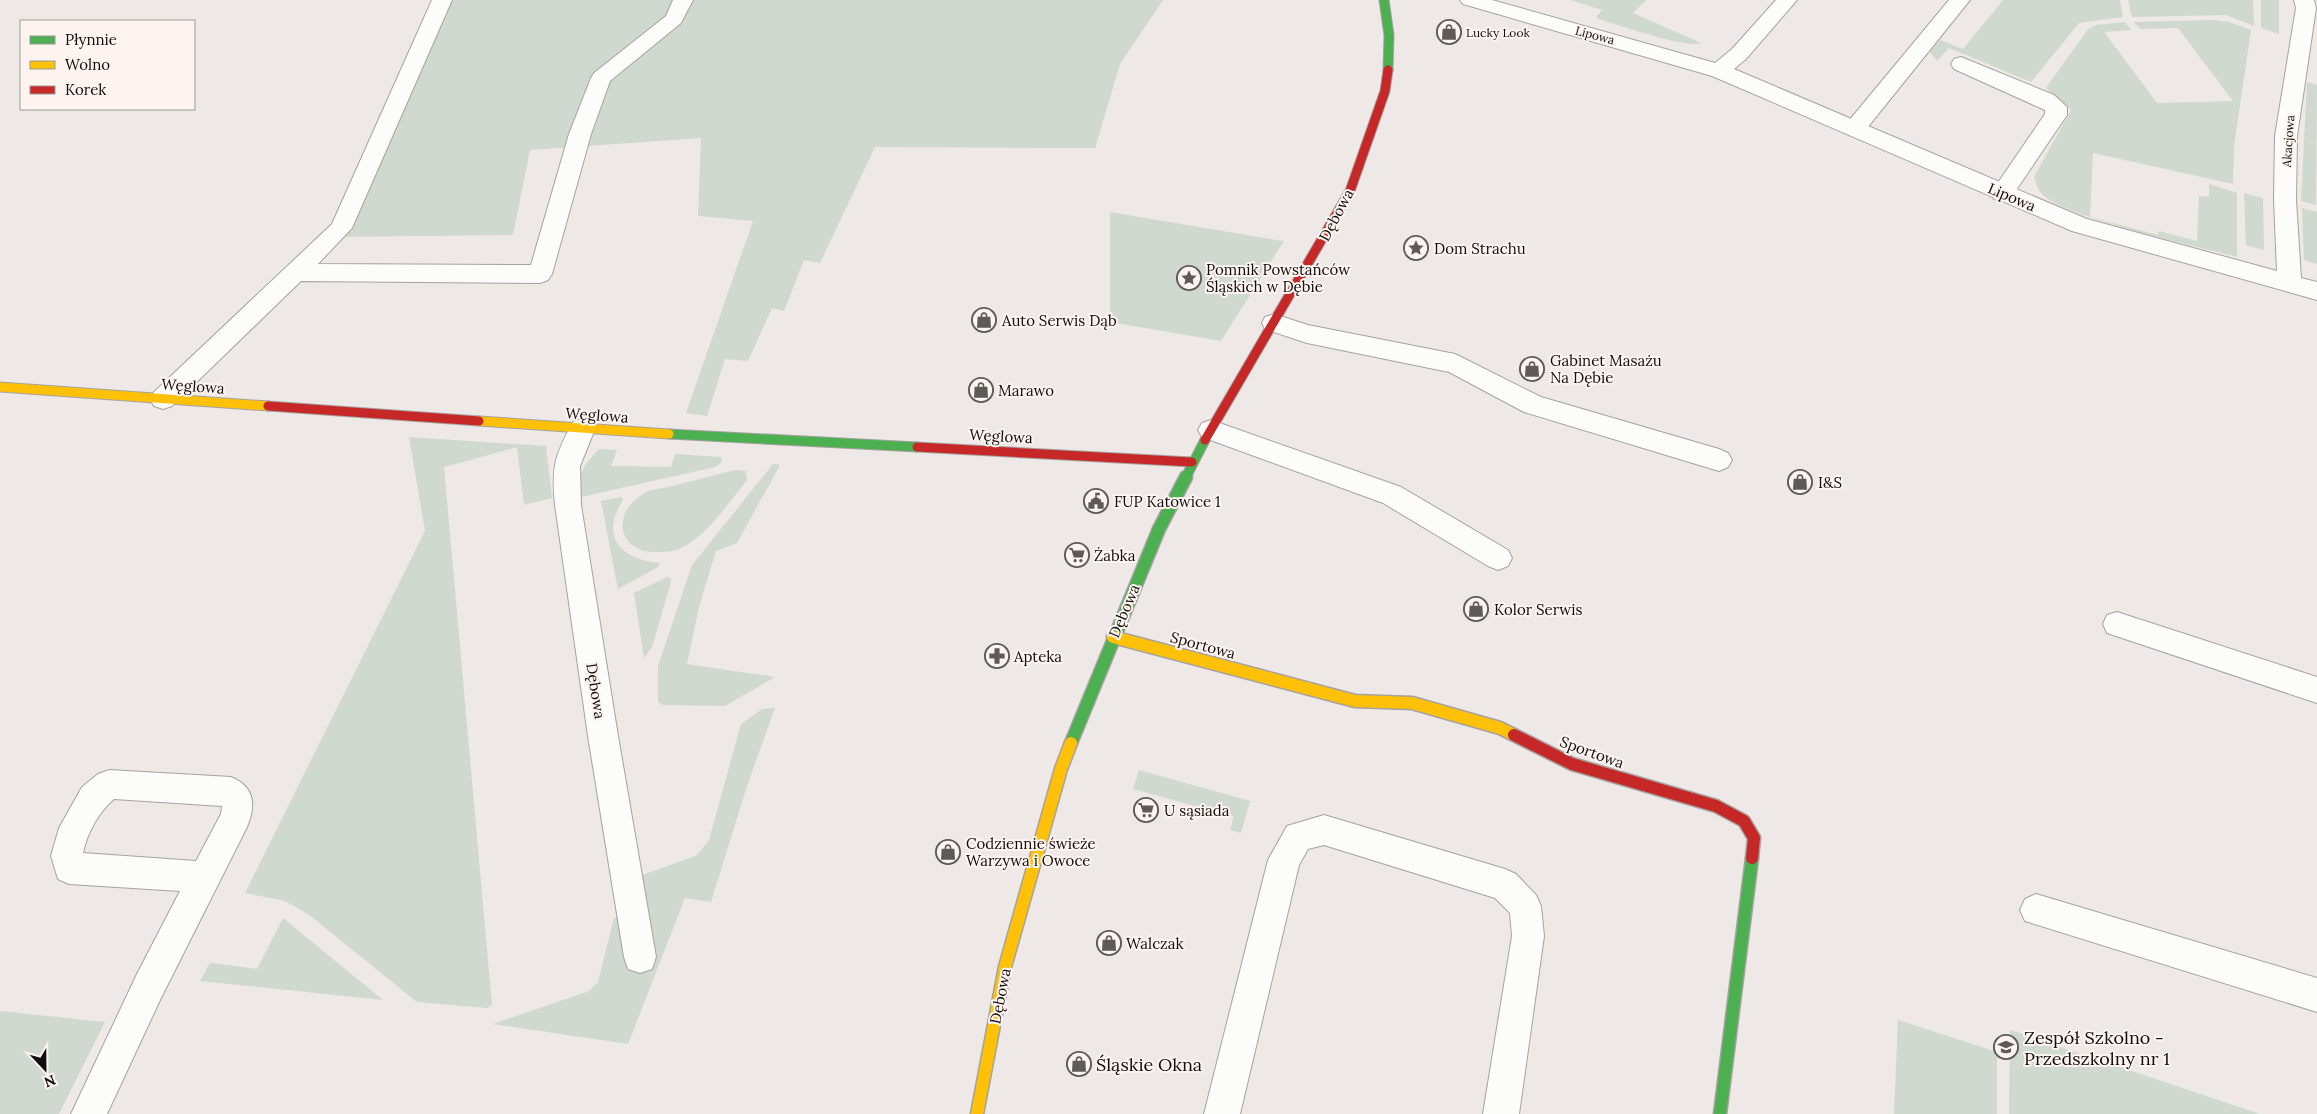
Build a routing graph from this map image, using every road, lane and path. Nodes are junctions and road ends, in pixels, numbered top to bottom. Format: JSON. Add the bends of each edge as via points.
{"nodes":[{"id":1,"x":442,"y":0,"type":"edge"},
{"id":2,"x":682,"y":0,"type":"edge"},
{"id":3,"x":1384,"y":0,"type":"edge"},
{"id":4,"x":1470,"y":0,"type":"edge"},
{"id":5,"x":1787,"y":0,"type":"edge"},
{"id":6,"x":1960,"y":0,"type":"edge"},
{"id":7,"x":2309,"y":6,"type":"edge"},
{"id":8,"x":1961,"y":64,"type":"dead end"},
{"id":9,"x":1718,"y":71,"type":"junction"},
{"id":10,"x":1855,"y":128,"type":"junction"},
{"id":11,"x":2002,"y":193,"type":"junction"},
{"id":12,"x":295,"y":272,"type":"junction"},
{"id":13,"x":2289,"y":283,"type":"junction"},
{"id":14,"x":2317,"y":291,"type":"edge"},
{"id":15,"x":1274,"y":323,"type":"junction"},
{"id":16,"x":0,"y":387,"type":"edge"},
{"id":17,"x":164,"y":399,"type":"junction"},
{"id":18,"x":582,"y":429,"type":"junction"},
{"id":19,"x":1210,"y":430,"type":"junction"},
{"id":20,"x":1719,"y":460,"type":"dead end"},
{"id":21,"x":1192,"y":462,"type":"junction"},
{"id":22,"x":1498,"y":558,"type":"dead end"},
{"id":23,"x":2117,"y":624,"type":"dead end"},
{"id":24,"x":1113,"y":637,"type":"junction"},
{"id":25,"x":2317,"y":690,"type":"edge"},
{"id":26,"x":205,"y":878,"type":"junction"},
{"id":27,"x":2036,"y":910,"type":"dead end"},
{"id":28,"x":640,"y":956,"type":"dead end"},
{"id":29,"x":2317,"y":995,"type":"edge"},
{"id":30,"x":89,"y":1114,"type":"edge"},
{"id":31,"x":977,"y":1114,"type":"edge"},
{"id":32,"x":1222,"y":1114,"type":"edge"},
{"id":33,"x":1501,"y":1114,"type":"edge"},
{"id":34,"x":1720,"y":1114,"type":"edge"}],
"edges":[{"from":1,"to":12,"type":"street","via":[[341,228]]},
{"from":2,"to":12,"type":"street","via":[[674,19],[601,78],[580,134],[540,274]]},
{"from":3,"to":15,"type":"street","name":"Dębowa","via":[[1390,53],[1385,91],[1369,141],[1350,191]]},
{"from":4,"to":9,"type":"street","name":"Lipowa"},
{"from":5,"to":9,"type":"street","via":[[1739,54]]},
{"from":6,"to":10,"type":"street"},
{"from":7,"to":13,"type":"street","name":"Akacjowa","via":[[2286,136]]},
{"from":8,"to":11,"type":"street","via":[[2056,107],[2056,115]]},
{"from":9,"to":10,"type":"street","name":"Lipowa"},
{"from":10,"to":11,"type":"street","name":"Lipowa"},
{"from":11,"to":13,"type":"street","name":"Lipowa","via":[[2080,225]]},
{"from":12,"to":17,"type":"street"},
{"from":13,"to":14,"type":"street","name":"Lipowa"},
{"from":15,"to":19,"type":"street","name":"Dębowa"},
{"from":15,"to":20,"type":"street","via":[[1307,334],[1455,364],[1533,405]]},
{"from":16,"to":17,"type":"street","name":"Węglowa"},
{"from":17,"to":18,"type":"street","name":"Węglowa"},
{"from":18,"to":21,"type":"street","name":"Węglowa"},
{"from":18,"to":28,"type":"street","name":"Dębowa","via":[[564,472]]},
{"from":19,"to":21,"type":"street","name":"Dębowa"},
{"from":19,"to":22,"type":"street","via":[[1392,495]]},
{"from":21,"to":24,"type":"street","name":"Dębowa"},
{"from":23,"to":25,"type":"street"},
{"from":24,"to":31,"type":"street","name":"Dębowa","via":[[1060,769],[1005,967]]},
{"from":24,"to":34,"type":"street","name":"Sportowa","via":[[1355,701],[1412,703],[1500,728],[1572,764],[1716,806],[1744,821],[1754,838]]},
{"from":26,"to":26,"type":"street","via":[[236,816],[238,802],[231,792],[108,784],[93,797],[70,839],[66,856],[69,868]]},
{"from":26,"to":30,"type":"street","via":[[149,986]]},
{"from":27,"to":29,"type":"street"},
{"from":32,"to":33,"type":"street","via":[[1284,860],[1298,838],[1324,830],[1505,885],[1525,906],[1528,936]]}]}
